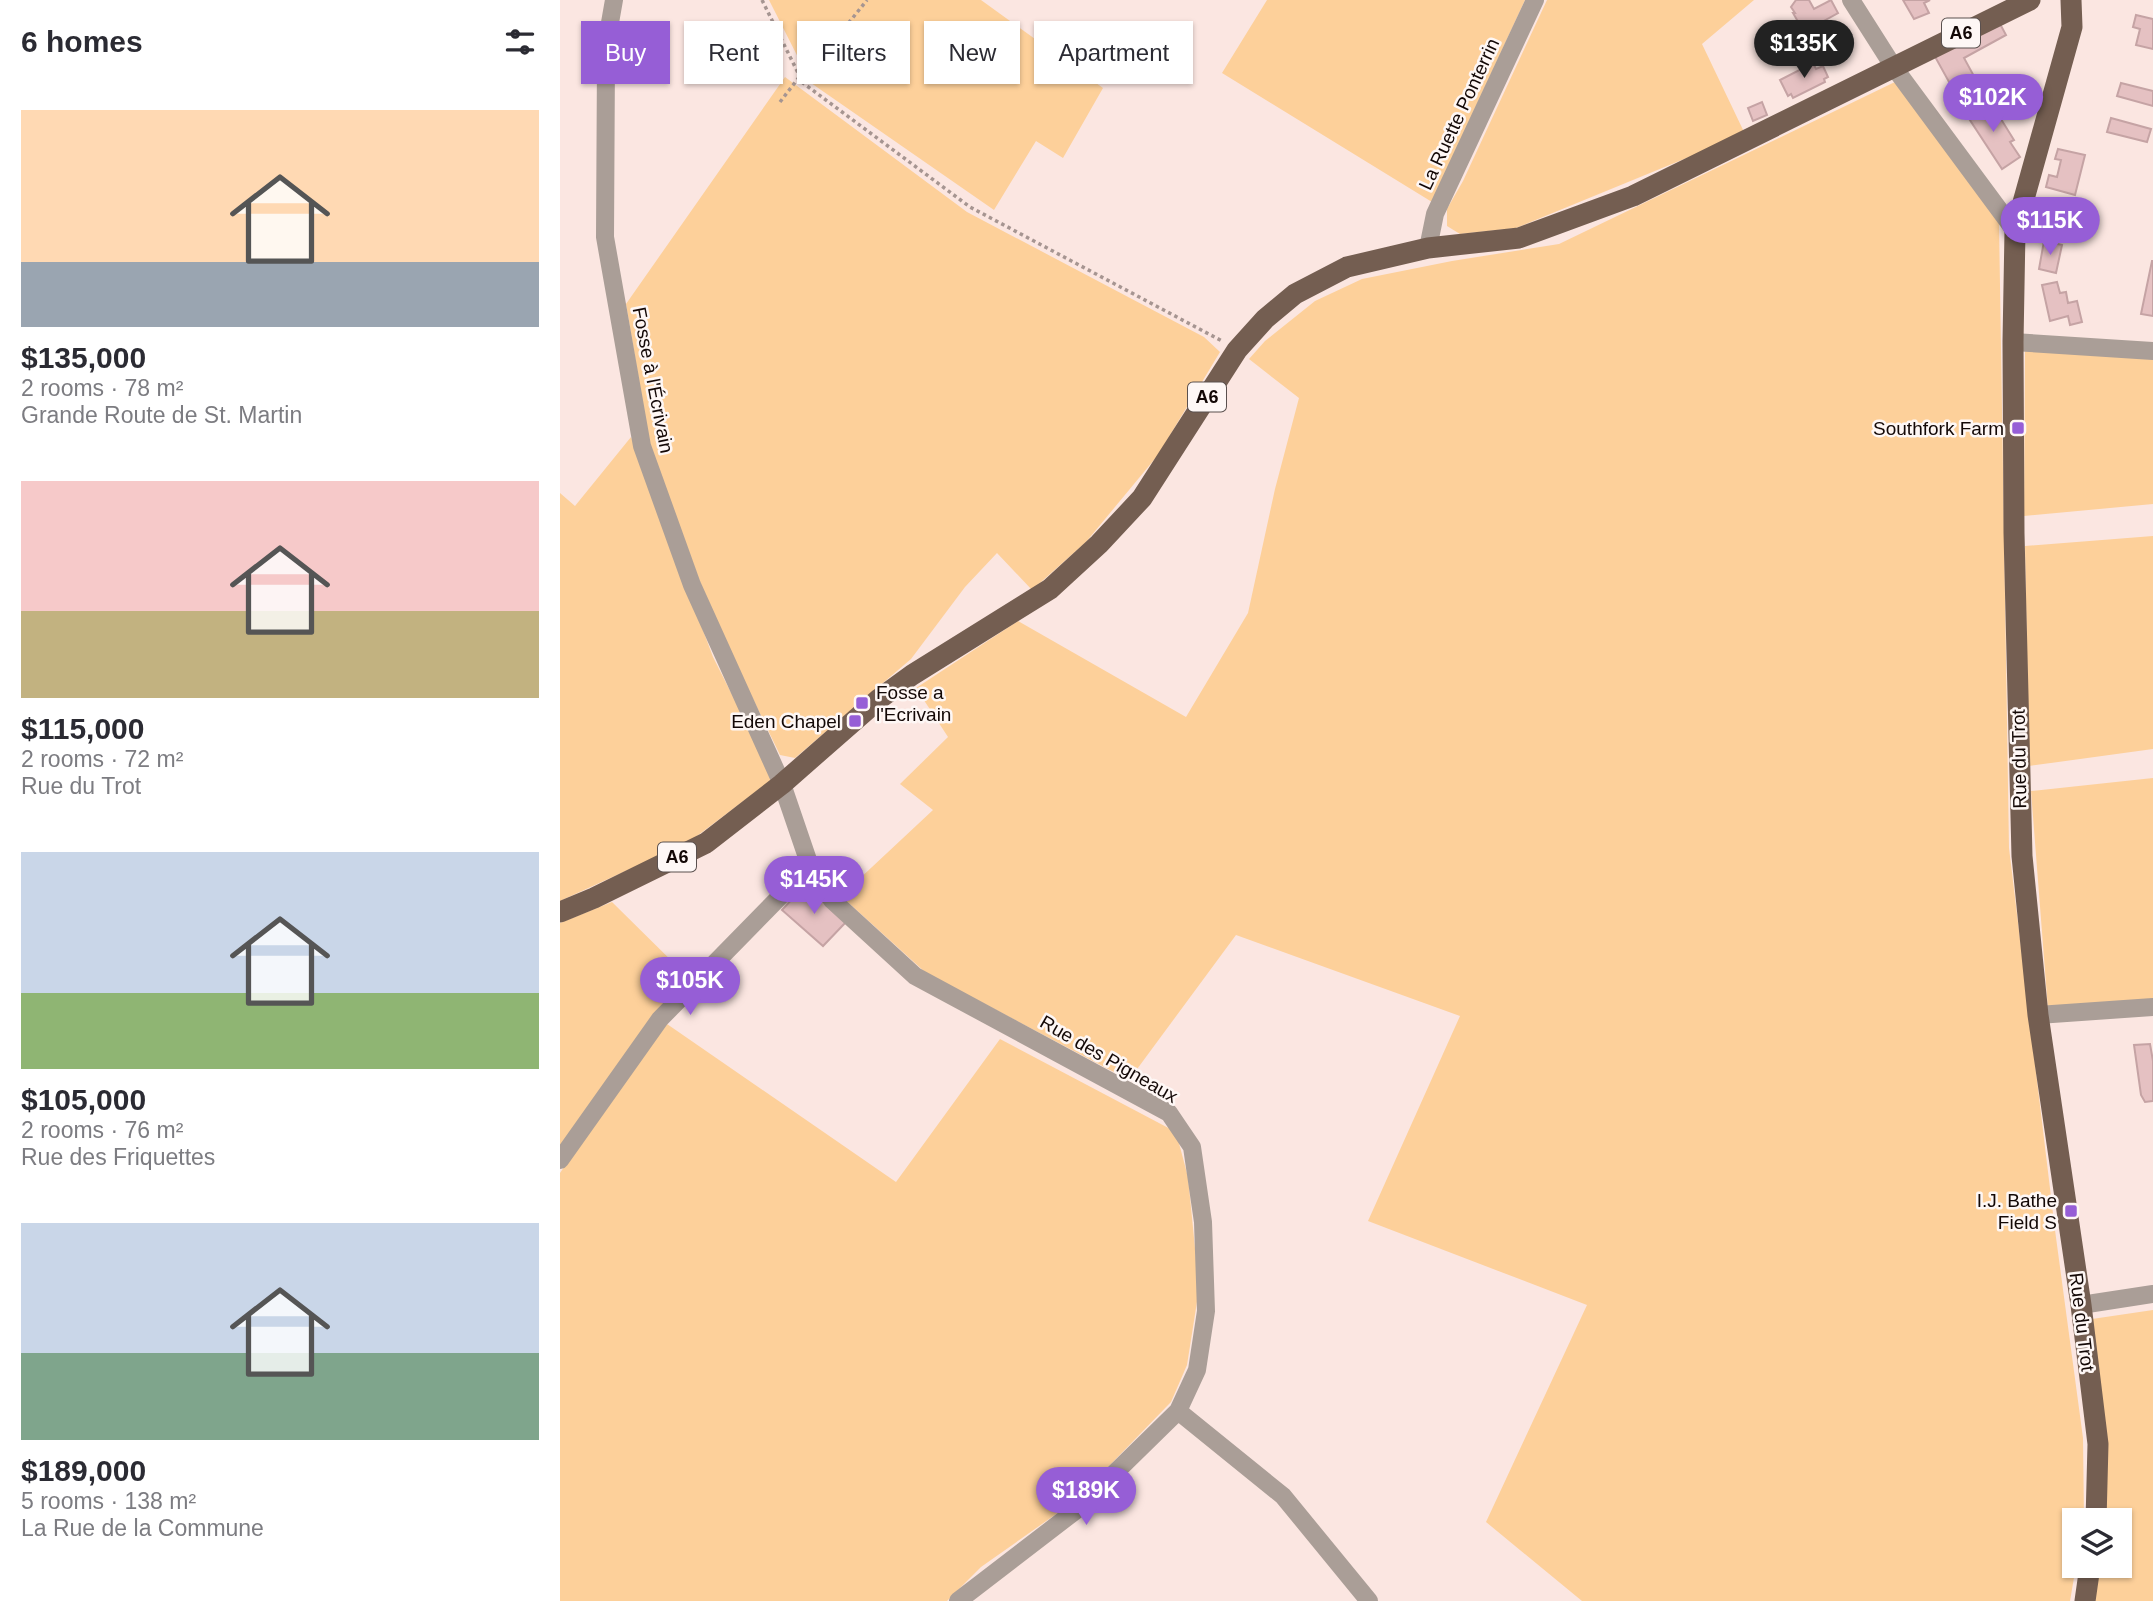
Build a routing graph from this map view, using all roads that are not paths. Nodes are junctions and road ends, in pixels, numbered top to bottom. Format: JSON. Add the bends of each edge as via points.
{"nodes":[{"id":1,"x":614,"y":0,"type":"edge"},
{"id":2,"x":1535,"y":0,"type":"edge"},
{"id":3,"x":1851,"y":0,"type":"edge"},
{"id":4,"x":2029,"y":0,"type":"edge"},
{"id":5,"x":2071,"y":0,"type":"edge"},
{"id":6,"x":1893,"y":66,"type":"junction"},
{"id":7,"x":2015,"y":232,"type":"junction"},
{"id":8,"x":1428,"y":248,"type":"junction"},
{"id":9,"x":2013,"y":342,"type":"junction"},
{"id":10,"x":2153,"y":351,"type":"edge"},
{"id":11,"x":782,"y":785,"type":"junction"},
{"id":12,"x":810,"y":866,"type":"junction"},
{"id":13,"x":560,"y":912,"type":"edge"},
{"id":14,"x":2153,"y":1007,"type":"edge"},
{"id":15,"x":2038,"y":1015,"type":"junction"},
{"id":16,"x":560,"y":1160,"type":"edge"},
{"id":17,"x":2153,"y":1294,"type":"edge"},
{"id":18,"x":2081,"y":1305,"type":"junction"},
{"id":19,"x":1178,"y":1411,"type":"junction"},
{"id":20,"x":2096,"y":1508,"type":"edge"},
{"id":21,"x":2088,"y":1578,"type":"edge"},
{"id":22,"x":957,"y":1601,"type":"edge"},
{"id":23,"x":1369,"y":1601,"type":"edge"},
{"id":24,"x":2085,"y":1601,"type":"edge"}],
"edges":[{"from":1,"to":11,"type":"street","name":"Fosse à l'Écrivain","via":[[606,57],[605,237],[642,446],[692,585]]},
{"from":2,"to":8,"type":"street","name":"La Ruette Ponterrin","via":[[1435,214]]},
{"from":3,"to":6,"type":"street"},
{"from":4,"to":6,"type":"main road","number":"A6"},
{"from":5,"to":7,"type":"main road","name":"Rue du Trot","via":[[2071,27]]},
{"from":6,"to":7,"type":"street"},
{"from":6,"to":8,"type":"main road","number":"A6","via":[[1633,196],[1519,238]]},
{"from":7,"to":9,"type":"main road","name":"Rue du Trot"},
{"from":8,"to":11,"type":"main road","number":"A6","via":[[1347,267],[1295,294],[1237,350],[1142,498],[1099,544],[1050,589],[879,699]]},
{"from":9,"to":10,"type":"street"},
{"from":9,"to":15,"type":"main road","name":"Rue du Trot","via":[[2019,779]]},
{"from":11,"to":12,"type":"street","name":"Rue des Pigneaux"},
{"from":11,"to":13,"type":"main road","number":"A6","via":[[706,843]]},
{"from":12,"to":16,"type":"street","via":[[660,1019]]},
{"from":12,"to":19,"type":"street","name":"Rue des Pigneaux","via":[[832,900],[915,976],[1169,1113],[1192,1147],[1203,1222],[1206,1311],[1197,1370]]},
{"from":14,"to":15,"type":"street"},
{"from":15,"to":18,"type":"main road","name":"Rue du Trot"},
{"from":17,"to":18,"type":"street"},
{"from":18,"to":20,"type":"main road","name":"Rue du Trot","via":[[2098,1444]]},
{"from":19,"to":22,"type":"street","via":[[1079,1508]]},
{"from":19,"to":23,"type":"street","via":[[1283,1496]]},
{"from":21,"to":24,"type":"main road"}]}
